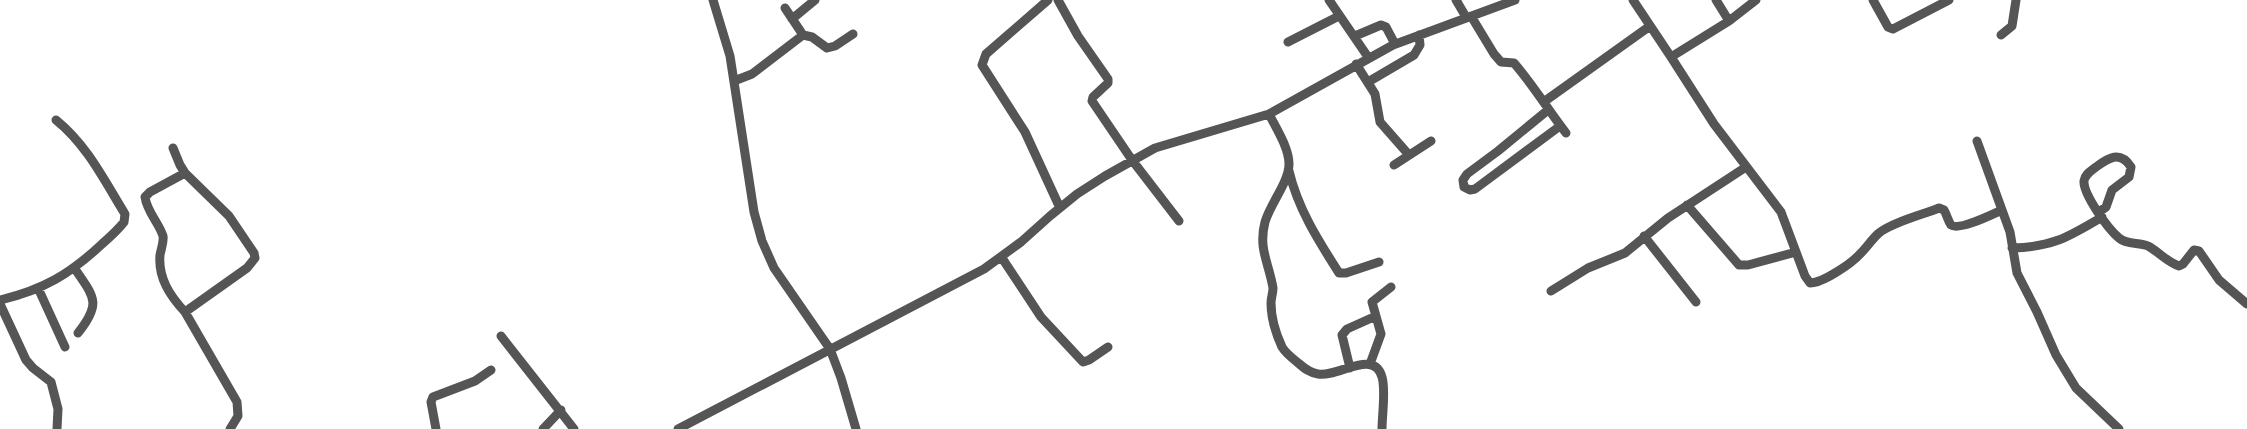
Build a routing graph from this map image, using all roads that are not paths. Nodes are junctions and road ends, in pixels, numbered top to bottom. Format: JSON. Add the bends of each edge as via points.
{"nodes":[{"id":1,"x":713,"y":0,"type":"edge"},
{"id":2,"x":815,"y":0,"type":"edge"},
{"id":3,"x":1058,"y":0,"type":"edge"},
{"id":4,"x":1329,"y":0,"type":"edge"},
{"id":5,"x":1456,"y":0,"type":"edge"},
{"id":6,"x":1514,"y":0,"type":"edge"},
{"id":7,"x":1632,"y":0,"type":"edge"},
{"id":8,"x":1716,"y":0,"type":"edge"},
{"id":9,"x":1756,"y":0,"type":"edge"},
{"id":10,"x":1873,"y":0,"type":"edge"},
{"id":11,"x":1949,"y":0,"type":"edge"},
{"id":12,"x":2016,"y":0,"type":"edge"},
{"id":13,"x":1043,"y":2,"type":"edge"},
{"id":14,"x":785,"y":8,"type":"dead end"},
{"id":15,"x":1339,"y":16,"type":"junction"},
{"id":16,"x":1468,"y":16,"type":"junction"},
{"id":17,"x":792,"y":19,"type":"junction"},
{"id":18,"x":1729,"y":21,"type":"junction"},
{"id":19,"x":1650,"y":26,"type":"junction"},
{"id":20,"x":853,"y":34,"type":"dead end"},
{"id":21,"x":804,"y":35,"type":"junction"},
{"id":22,"x":1419,"y":35,"type":"junction"},
{"id":23,"x":2001,"y":35,"type":"dead end"},
{"id":24,"x":1355,"y":36,"type":"junction"},
{"id":25,"x":1288,"y":42,"type":"dead end"},
{"id":26,"x":1395,"y":44,"type":"junction"},
{"id":27,"x":1368,"y":57,"type":"junction"},
{"id":28,"x":1671,"y":57,"type":"junction"},
{"id":29,"x":1356,"y":64,"type":"junction"},
{"id":30,"x":734,"y":80,"type":"junction"},
{"id":31,"x":1368,"y":82,"type":"junction"},
{"id":32,"x":1546,"y":106,"type":"junction"},
{"id":33,"x":1269,"y":114,"type":"junction"},
{"id":34,"x":56,"y":120,"type":"dead end"},
{"id":35,"x":1431,"y":141,"type":"dead end"},
{"id":36,"x":1977,"y":141,"type":"dead end"},
{"id":37,"x":173,"y":148,"type":"dead end"},
{"id":38,"x":1409,"y":156,"type":"junction"},
{"id":39,"x":1132,"y":160,"type":"junction"},
{"id":40,"x":1394,"y":165,"type":"dead end"},
{"id":41,"x":1746,"y":167,"type":"junction"},
{"id":42,"x":1289,"y":171,"type":"junction"},
{"id":43,"x":185,"y":173,"type":"junction"},
{"id":44,"x":1687,"y":205,"type":"junction"},
{"id":45,"x":1060,"y":208,"type":"junction"},
{"id":46,"x":2002,"y":210,"type":"junction"},
{"id":47,"x":2100,"y":214,"type":"junction"},
{"id":48,"x":1179,"y":221,"type":"dead end"},
{"id":49,"x":1644,"y":236,"type":"junction"},
{"id":50,"x":2012,"y":248,"type":"junction"},
{"id":51,"x":1796,"y":252,"type":"junction"},
{"id":52,"x":1002,"y":258,"type":"junction"},
{"id":53,"x":1379,"y":262,"type":"dead end"},
{"id":54,"x":75,"y":269,"type":"junction"},
{"id":55,"x":1391,"y":287,"type":"dead end"},
{"id":56,"x":38,"y":288,"type":"junction"},
{"id":57,"x":1551,"y":291,"type":"dead end"},
{"id":58,"x":0,"y":300,"type":"edge"},
{"id":59,"x":1696,"y":302,"type":"dead end"},
{"id":60,"x":0,"y":304,"type":"edge"},
{"id":61,"x":2247,"y":304,"type":"edge"},
{"id":62,"x":186,"y":312,"type":"junction"},
{"id":63,"x":1376,"y":316,"type":"junction"},
{"id":64,"x":78,"y":333,"type":"dead end"},
{"id":65,"x":501,"y":336,"type":"dead end"},
{"id":66,"x":65,"y":347,"type":"dead end"},
{"id":67,"x":1108,"y":347,"type":"dead end"},
{"id":68,"x":830,"y":349,"type":"junction"},
{"id":69,"x":1370,"y":364,"type":"junction"},
{"id":70,"x":1350,"y":368,"type":"junction"},
{"id":71,"x":491,"y":370,"type":"dead end"},
{"id":72,"x":561,"y":410,"type":"junction"},
{"id":73,"x":57,"y":429,"type":"edge"},
{"id":74,"x":230,"y":429,"type":"edge"},
{"id":75,"x":436,"y":429,"type":"edge"},
{"id":76,"x":543,"y":429,"type":"edge"},
{"id":77,"x":574,"y":429,"type":"edge"},
{"id":78,"x":678,"y":429,"type":"edge"},
{"id":79,"x":856,"y":429,"type":"edge"},
{"id":80,"x":1382,"y":429,"type":"edge"},
{"id":81,"x":2119,"y":429,"type":"edge"}],
"edges":[{"from":1,"to":30,"type":"street","via":[[730,56]]},
{"from":2,"to":17,"type":"street"},
{"from":3,"to":39,"type":"street","via":[[1078,36],[1108,79],[1108,83],[1092,101]]},
{"from":4,"to":15,"type":"street"},
{"from":5,"to":16,"type":"street"},
{"from":6,"to":16,"type":"street"},
{"from":7,"to":19,"type":"street"},
{"from":8,"to":18,"type":"street"},
{"from":9,"to":18,"type":"street"},
{"from":10,"to":11,"type":"street","via":[[1888,27],[1893,29]]},
{"from":12,"to":23,"type":"street","via":[[2012,26]]},
{"from":13,"to":45,"type":"street","via":[[986,54],[982,64],[1025,132]]},
{"from":14,"to":17,"type":"street"},
{"from":15,"to":24,"type":"street"},
{"from":15,"to":25,"type":"street"},
{"from":16,"to":22,"type":"street"},
{"from":16,"to":32,"type":"street","via":[[1494,54],[1501,62],[1514,64]]},
{"from":17,"to":21,"type":"street"},
{"from":18,"to":28,"type":"street"},
{"from":19,"to":28,"type":"street"},
{"from":19,"to":32,"type":"street"},
{"from":20,"to":21,"type":"street","via":[[835,46],[827,48],[812,37]]},
{"from":21,"to":30,"type":"street","via":[[752,74]]},
{"from":22,"to":26,"type":"street"},
{"from":22,"to":31,"type":"street","via":[[1420,45],[1414,55]]},
{"from":24,"to":26,"type":"street","via":[[1381,25],[1386,27]]},
{"from":24,"to":27,"type":"street"},
{"from":26,"to":27,"type":"street"},
{"from":27,"to":29,"type":"street"},
{"from":28,"to":41,"type":"street","via":[[1714,124]]},
{"from":29,"to":31,"type":"street"},
{"from":29,"to":33,"type":"street"},
{"from":30,"to":68,"type":"street","via":[[754,212],[762,241],[774,268]]},
{"from":31,"to":38,"type":"street","via":[[1376,100],[1380,122]]},
{"from":32,"to":32,"type":"street","via":[[1563,130],[1475,189],[1470,190],[1464,186],[1463,180],[1467,174],[1498,151]]},
{"from":33,"to":39,"type":"street","via":[[1181,138]]},
{"from":33,"to":42,"type":"street","via":[[1286,150]]},
{"from":34,"to":54,"type":"street","via":[[79,141],[126,217],[121,226]]},
{"from":35,"to":38,"type":"street"},
{"from":36,"to":46,"type":"street"},
{"from":37,"to":43,"type":"street"},
{"from":38,"to":40,"type":"street"},
{"from":39,"to":45,"type":"street"},
{"from":39,"to":48,"type":"street"},
{"from":41,"to":44,"type":"street"},
{"from":41,"to":51,"type":"street","via":[[1781,212]]},
{"from":42,"to":53,"type":"street","via":[[1293,190],[1311,229],[1339,273]]},
{"from":42,"to":70,"type":"street","via":[[1272,203],[1262,236],[1262,250],[1273,287],[1271,303],[1277,334],[1283,349],[1306,370],[1318,375]]},
{"from":43,"to":62,"type":"street","via":[[145,197],[148,209],[162,236],[161,270],[164,282],[174,301]]},
{"from":43,"to":62,"type":"street","via":[[229,216],[247,241],[255,258],[247,268]]},
{"from":44,"to":49,"type":"street"},
{"from":44,"to":51,"type":"street","via":[[1739,265],[1748,265]]},
{"from":45,"to":52,"type":"street"},
{"from":46,"to":50,"type":"street","via":[[2007,220]]},
{"from":46,"to":51,"type":"street","via":[[1955,227],[1944,210],[1939,208],[1892,226],[1880,232],[1847,265],[1814,283],[1809,282],[1805,276]]},
{"from":47,"to":47,"type":"street","via":[[2086,191],[2085,176],[2109,157],[2118,156],[2131,167],[2129,177],[2112,190]]},
{"from":47,"to":50,"type":"street","via":[[2062,240],[2046,246]]},
{"from":47,"to":61,"type":"street","via":[[2119,238],[2146,245],[2173,264],[2183,264],[2194,250],[2199,251],[2218,280]]},
{"from":49,"to":57,"type":"street","via":[[1620,256],[1588,268]]},
{"from":49,"to":59,"type":"street"},
{"from":50,"to":81,"type":"street","via":[[2017,273],[2065,372],[2076,388]]},
{"from":52,"to":67,"type":"street","via":[[1041,318],[1083,362]]},
{"from":52,"to":68,"type":"street"},
{"from":54,"to":56,"type":"street"},
{"from":54,"to":64,"type":"street","via":[[91,292],[93,305],[90,318]]},
{"from":55,"to":63,"type":"street","via":[[1374,299],[1372,304]]},
{"from":56,"to":58,"type":"street"},
{"from":56,"to":66,"type":"street"},
{"from":60,"to":73,"type":"street","via":[[26,360],[51,382],[58,409]]},
{"from":62,"to":74,"type":"street","via":[[237,402],[238,416]]},
{"from":63,"to":69,"type":"street","via":[[1381,334]]},
{"from":63,"to":70,"type":"street","via":[[1347,329],[1342,335]]},
{"from":65,"to":72,"type":"street"},
{"from":68,"to":78,"type":"street"},
{"from":68,"to":79,"type":"street"},
{"from":69,"to":70,"type":"street"},
{"from":69,"to":80,"type":"street","via":[[1378,368],[1383,378]]},
{"from":71,"to":75,"type":"street","via":[[474,381],[433,397],[431,402]]},
{"from":72,"to":76,"type":"street"},
{"from":72,"to":77,"type":"street"}]}
